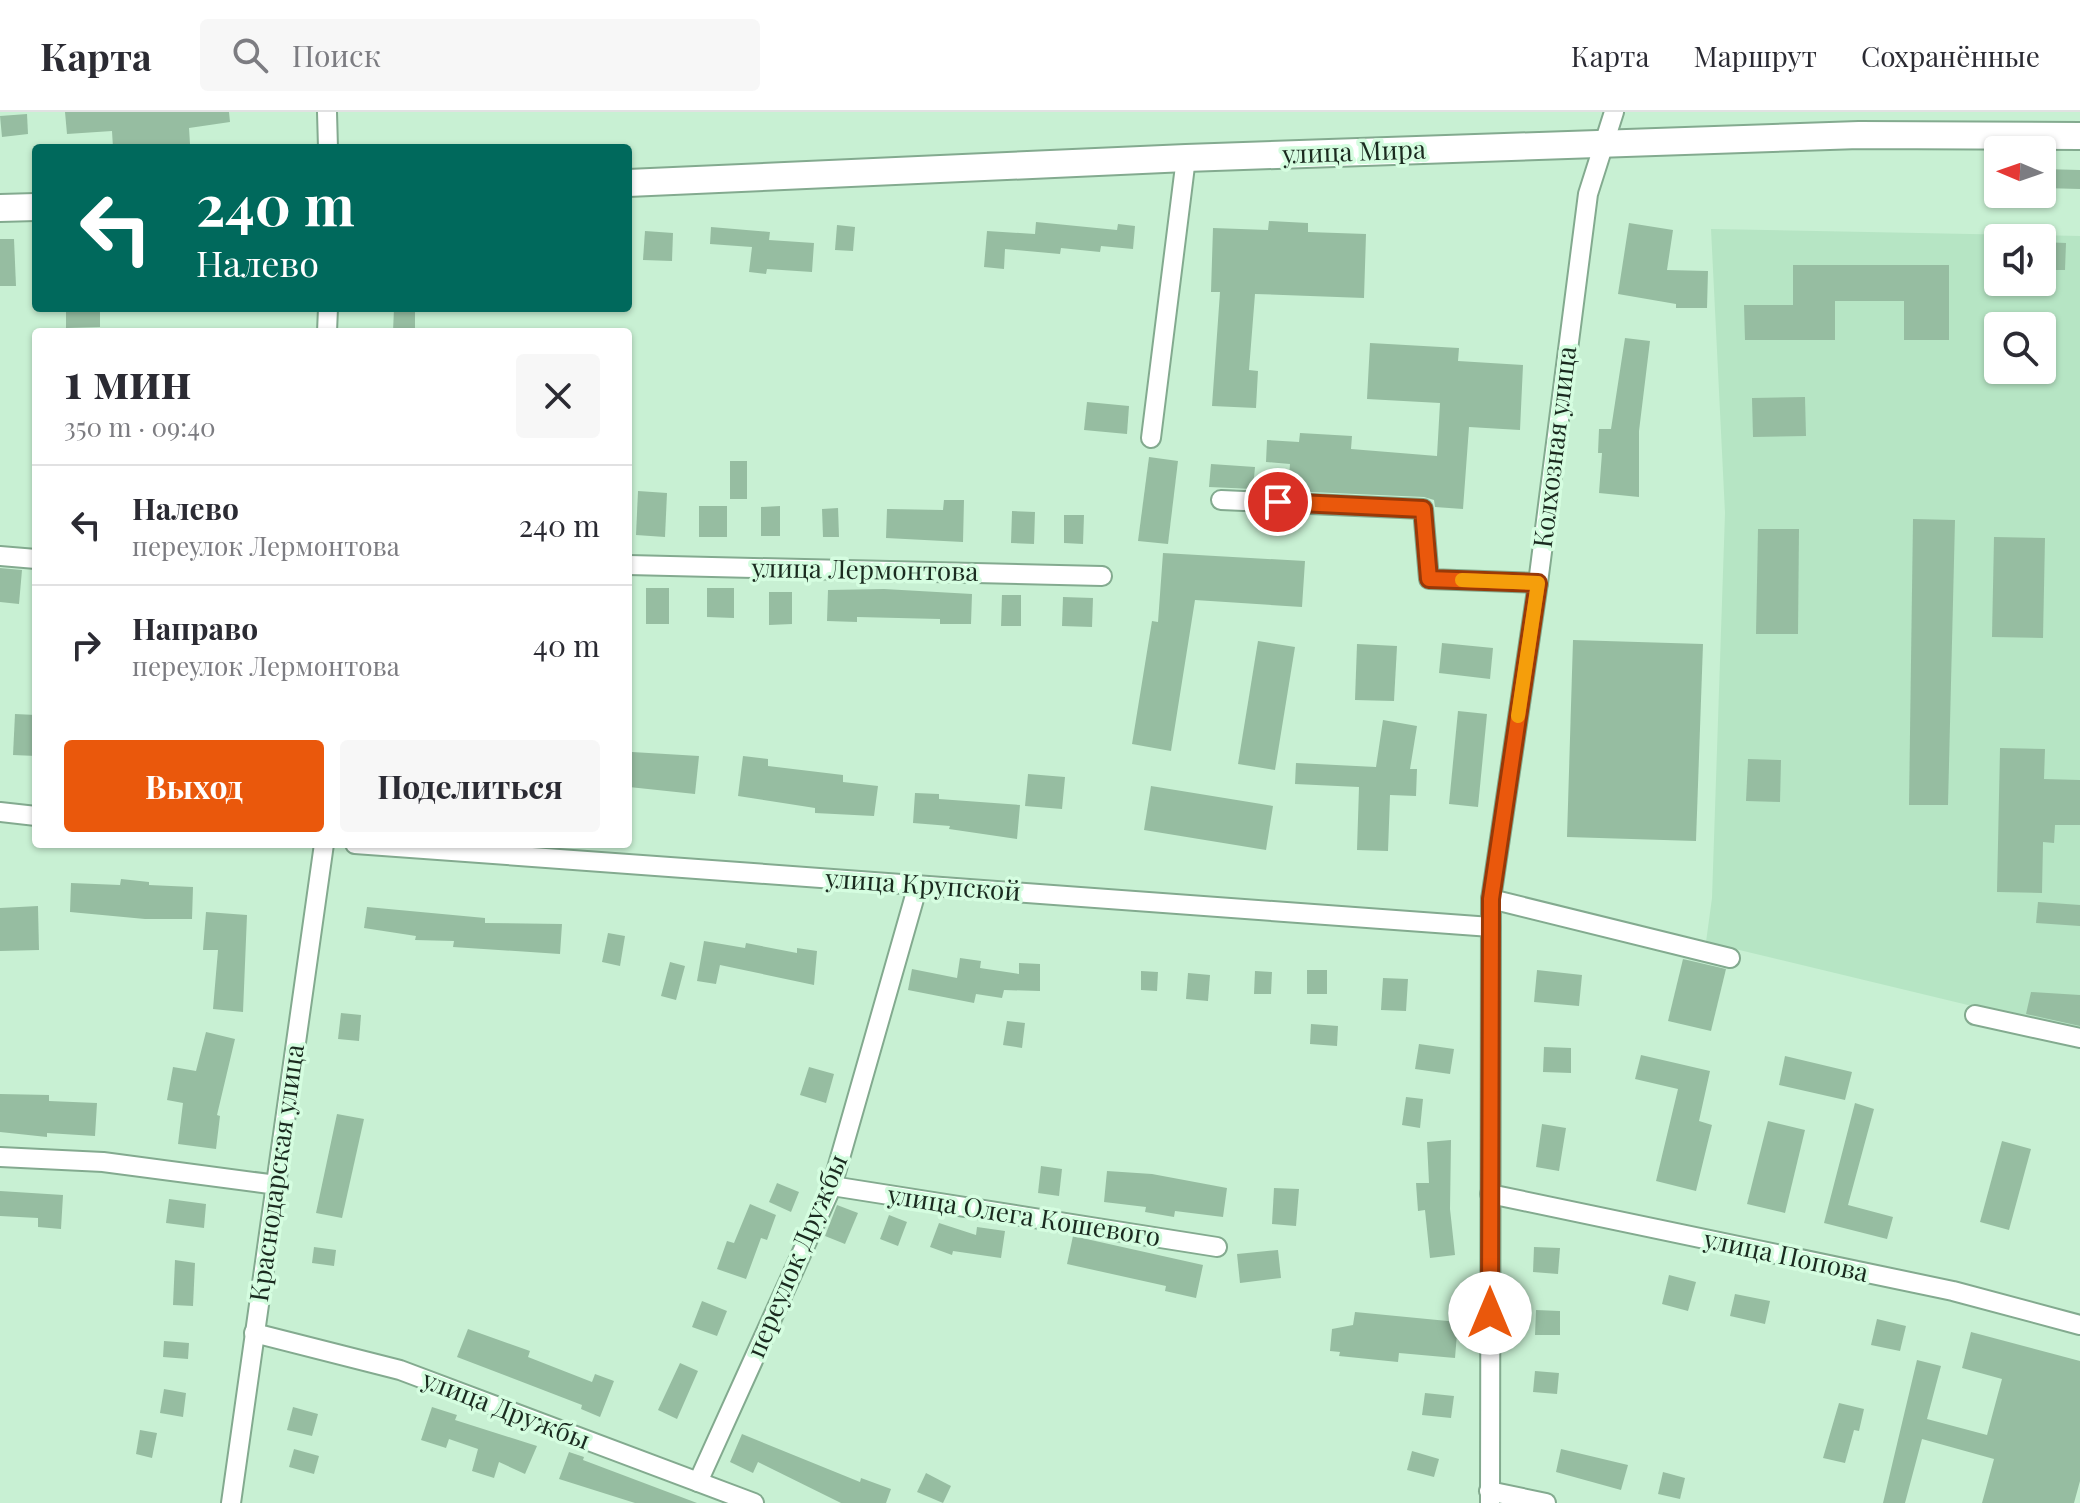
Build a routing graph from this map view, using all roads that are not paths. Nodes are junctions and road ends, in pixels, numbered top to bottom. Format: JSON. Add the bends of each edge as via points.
{"nodes":[{"id":1,"x":327,"y":112,"type":"edge"},
{"id":2,"x":1614,"y":112,"type":"edge"},
{"id":3,"x":2080,"y":136,"type":"edge"},
{"id":4,"x":1604,"y":143,"type":"junction"},
{"id":5,"x":328,"y":144,"type":"edge"},
{"id":6,"x":1186,"y":158,"type":"junction"},
{"id":7,"x":632,"y":183,"type":"edge"},
{"id":8,"x":32,"y":207,"type":"edge"},
{"id":9,"x":0,"y":208,"type":"edge"},
{"id":10,"x":1151,"y":438,"type":"dead end"},
{"id":11,"x":1221,"y":500,"type":"dead end"},
{"id":12,"x":0,"y":556,"type":"edge"},
{"id":13,"x":32,"y":559,"type":"edge"},
{"id":14,"x":632,"y":565,"type":"edge"},
{"id":15,"x":1102,"y":576,"type":"dead end"},
{"id":16,"x":1538,"y":583,"type":"junction"},
{"id":17,"x":0,"y":812,"type":"edge"},
{"id":18,"x":32,"y":816,"type":"edge"},
{"id":19,"x":323,"y":848,"type":"edge"},
{"id":20,"x":410,"y":848,"type":"edge"},
{"id":21,"x":918,"y":885,"type":"junction"},
{"id":22,"x":1491,"y":899,"type":"junction"},
{"id":23,"x":1491,"y":927,"type":"junction"},
{"id":24,"x":1730,"y":958,"type":"dead end"},
{"id":25,"x":1975,"y":1015,"type":"dead end"},
{"id":26,"x":2080,"y":1038,"type":"edge"},
{"id":27,"x":0,"y":1157,"type":"edge"},
{"id":28,"x":277,"y":1185,"type":"junction"},
{"id":29,"x":832,"y":1186,"type":"junction"},
{"id":30,"x":1490,"y":1194,"type":"junction"},
{"id":31,"x":1217,"y":1247,"type":"dead end"},
{"id":32,"x":2080,"y":1325,"type":"edge"},
{"id":33,"x":254,"y":1333,"type":"junction"},
{"id":34,"x":698,"y":1482,"type":"junction"},
{"id":35,"x":1489,"y":1497,"type":"edge"},
{"id":36,"x":231,"y":1503,"type":"edge"},
{"id":37,"x":754,"y":1503,"type":"edge"},
{"id":38,"x":1546,"y":1503,"type":"edge"}],
"edges":[{"from":1,"to":5,"type":"street"},
{"from":2,"to":4,"type":"street","name":"Колхозная улица"},
{"from":3,"to":4,"type":"main road","name":"улица Мира","via":[[1859,135]]},
{"from":4,"to":6,"type":"main road","name":"улица Мира"},
{"from":4,"to":16,"type":"street","name":"Колхозная улица","via":[[1588,194]]},
{"from":6,"to":7,"type":"main road","name":"улица Мира"},
{"from":6,"to":10,"type":"street"},
{"from":8,"to":9,"type":"main road"},
{"from":11,"to":16,"type":"street","via":[[1423,509],[1429,579]]},
{"from":12,"to":13,"type":"street"},
{"from":14,"to":15,"type":"street","name":"улица Лермонтова"},
{"from":16,"to":22,"type":"street","name":"Колхозная улица"},
{"from":17,"to":18,"type":"street"},
{"from":19,"to":28,"type":"street","name":"Краснодарская улица"},
{"from":20,"to":21,"type":"street","name":"улица Крупской"},
{"from":21,"to":23,"type":"street","name":"улица Крупской"},
{"from":21,"to":29,"type":"street","name":"переулок Дружбы"},
{"from":22,"to":23,"type":"street","name":"Колхозная улица"},
{"from":22,"to":24,"type":"street"},
{"from":23,"to":30,"type":"street","name":"Колхозная улица"},
{"from":25,"to":26,"type":"street"},
{"from":27,"to":28,"type":"street","via":[[103,1162]]},
{"from":28,"to":33,"type":"street","name":"Краснодарская улица"},
{"from":29,"to":31,"type":"street","name":"улица Олега Кошевого"},
{"from":29,"to":34,"type":"street","name":"переулок Дружбы"},
{"from":30,"to":32,"type":"street","name":"улица Попова","via":[[1953,1291]]},
{"from":30,"to":35,"type":"street","name":"Колхозная улица"},
{"from":33,"to":34,"type":"street","name":"улица Дружбы","via":[[400,1370]]},
{"from":33,"to":36,"type":"street","name":"Краснодарская улица"},
{"from":34,"to":37,"type":"street","name":"улица Дружбы"},
{"from":35,"to":38,"type":"street"}]}
